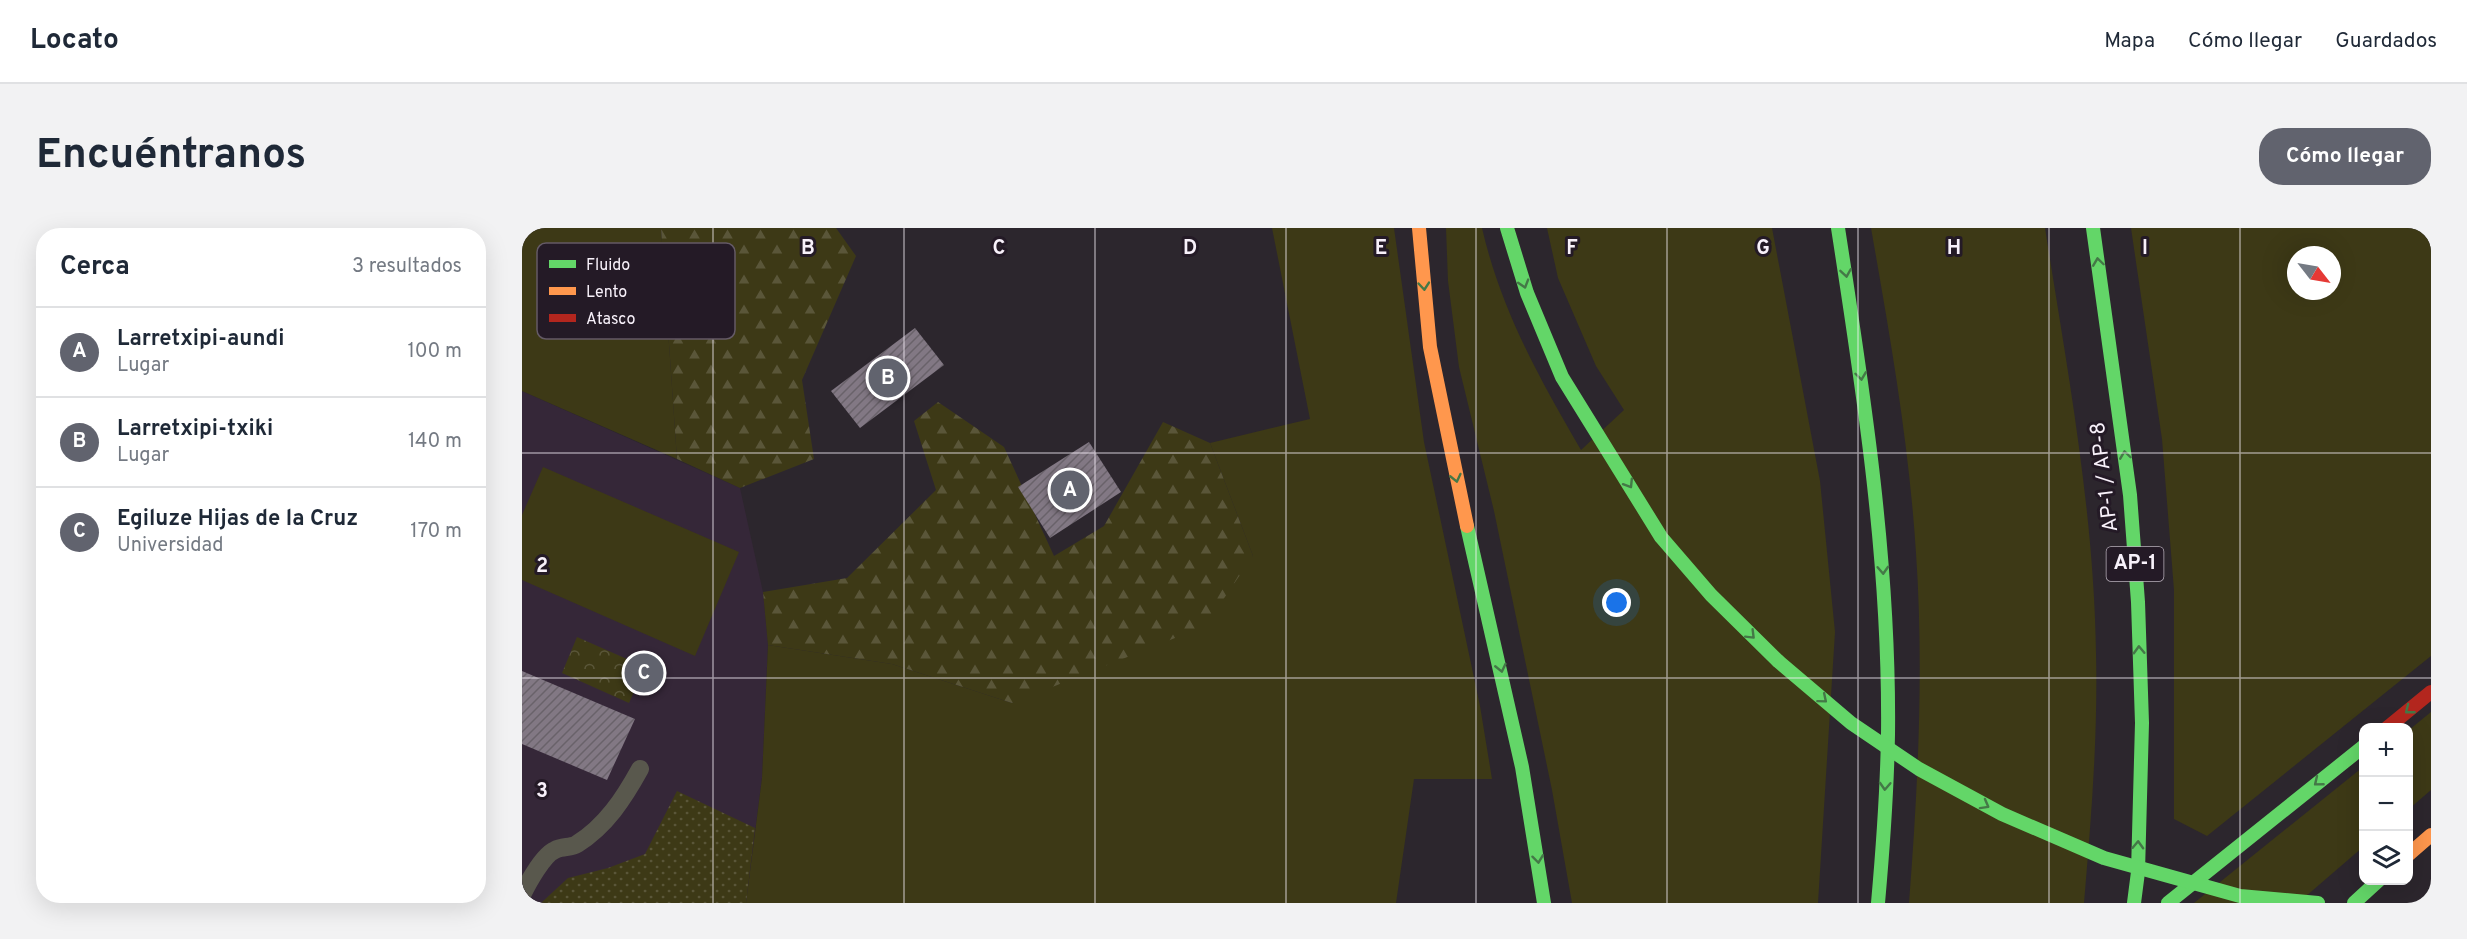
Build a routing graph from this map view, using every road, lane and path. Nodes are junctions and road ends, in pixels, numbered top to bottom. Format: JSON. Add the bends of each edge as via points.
{"nodes":[{"id":1,"x":1419,"y":228,"type":"edge"},
{"id":2,"x":1507,"y":228,"type":"edge"},
{"id":3,"x":1838,"y":228,"type":"edge"},
{"id":4,"x":2093,"y":228,"type":"edge"},
{"id":5,"x":2431,"y":692,"type":"edge"},
{"id":6,"x":2393,"y":723,"type":"edge"},
{"id":7,"x":2359,"y":750,"type":"edge"},
{"id":8,"x":640,"y":769,"type":"dead end"},
{"id":9,"x":2431,"y":835,"type":"edge"},
{"id":10,"x":2413,"y":851,"type":"edge"},
{"id":11,"x":2374,"y":885,"type":"edge"},
{"id":12,"x":522,"y":895,"type":"edge"},
{"id":13,"x":1544,"y":903,"type":"edge"},
{"id":14,"x":1878,"y":903,"type":"edge"},
{"id":15,"x":2134,"y":903,"type":"edge"},
{"id":16,"x":2168,"y":903,"type":"edge"},
{"id":17,"x":2318,"y":903,"type":"edge"},
{"id":18,"x":2354,"y":903,"type":"edge"}],
"edges":[{"from":1,"to":13,"type":"highway","one_way":true,"via":[[1429,342],[1442,416],[1508,696]]},
{"from":2,"to":17,"type":"highway","one_way":true,"bridge":true,"via":[[1527,293],[1562,377],[1661,537],[1711,595],[1778,661],[1851,723],[1919,769],[2001,814],[2104,858],[2240,896]]},
{"from":3,"to":14,"type":"highway","one_way":true,"via":[[1853,318],[1882,560],[1886,768]]},
{"from":15,"to":4,"type":"highway","name":"AP-1 / AP-8","number":"AP-1","one_way":true,"via":[[2142,723],[2138,602],[2130,495]]},
{"from":5,"to":6,"type":"highway","one_way":true},
{"from":7,"to":16,"type":"highway","one_way":true},
{"from":8,"to":12,"type":"lane","via":[[609,816],[575,846],[553,850],[530,878]]},
{"from":9,"to":10,"type":"highway"},
{"from":11,"to":18,"type":"highway"}]}
